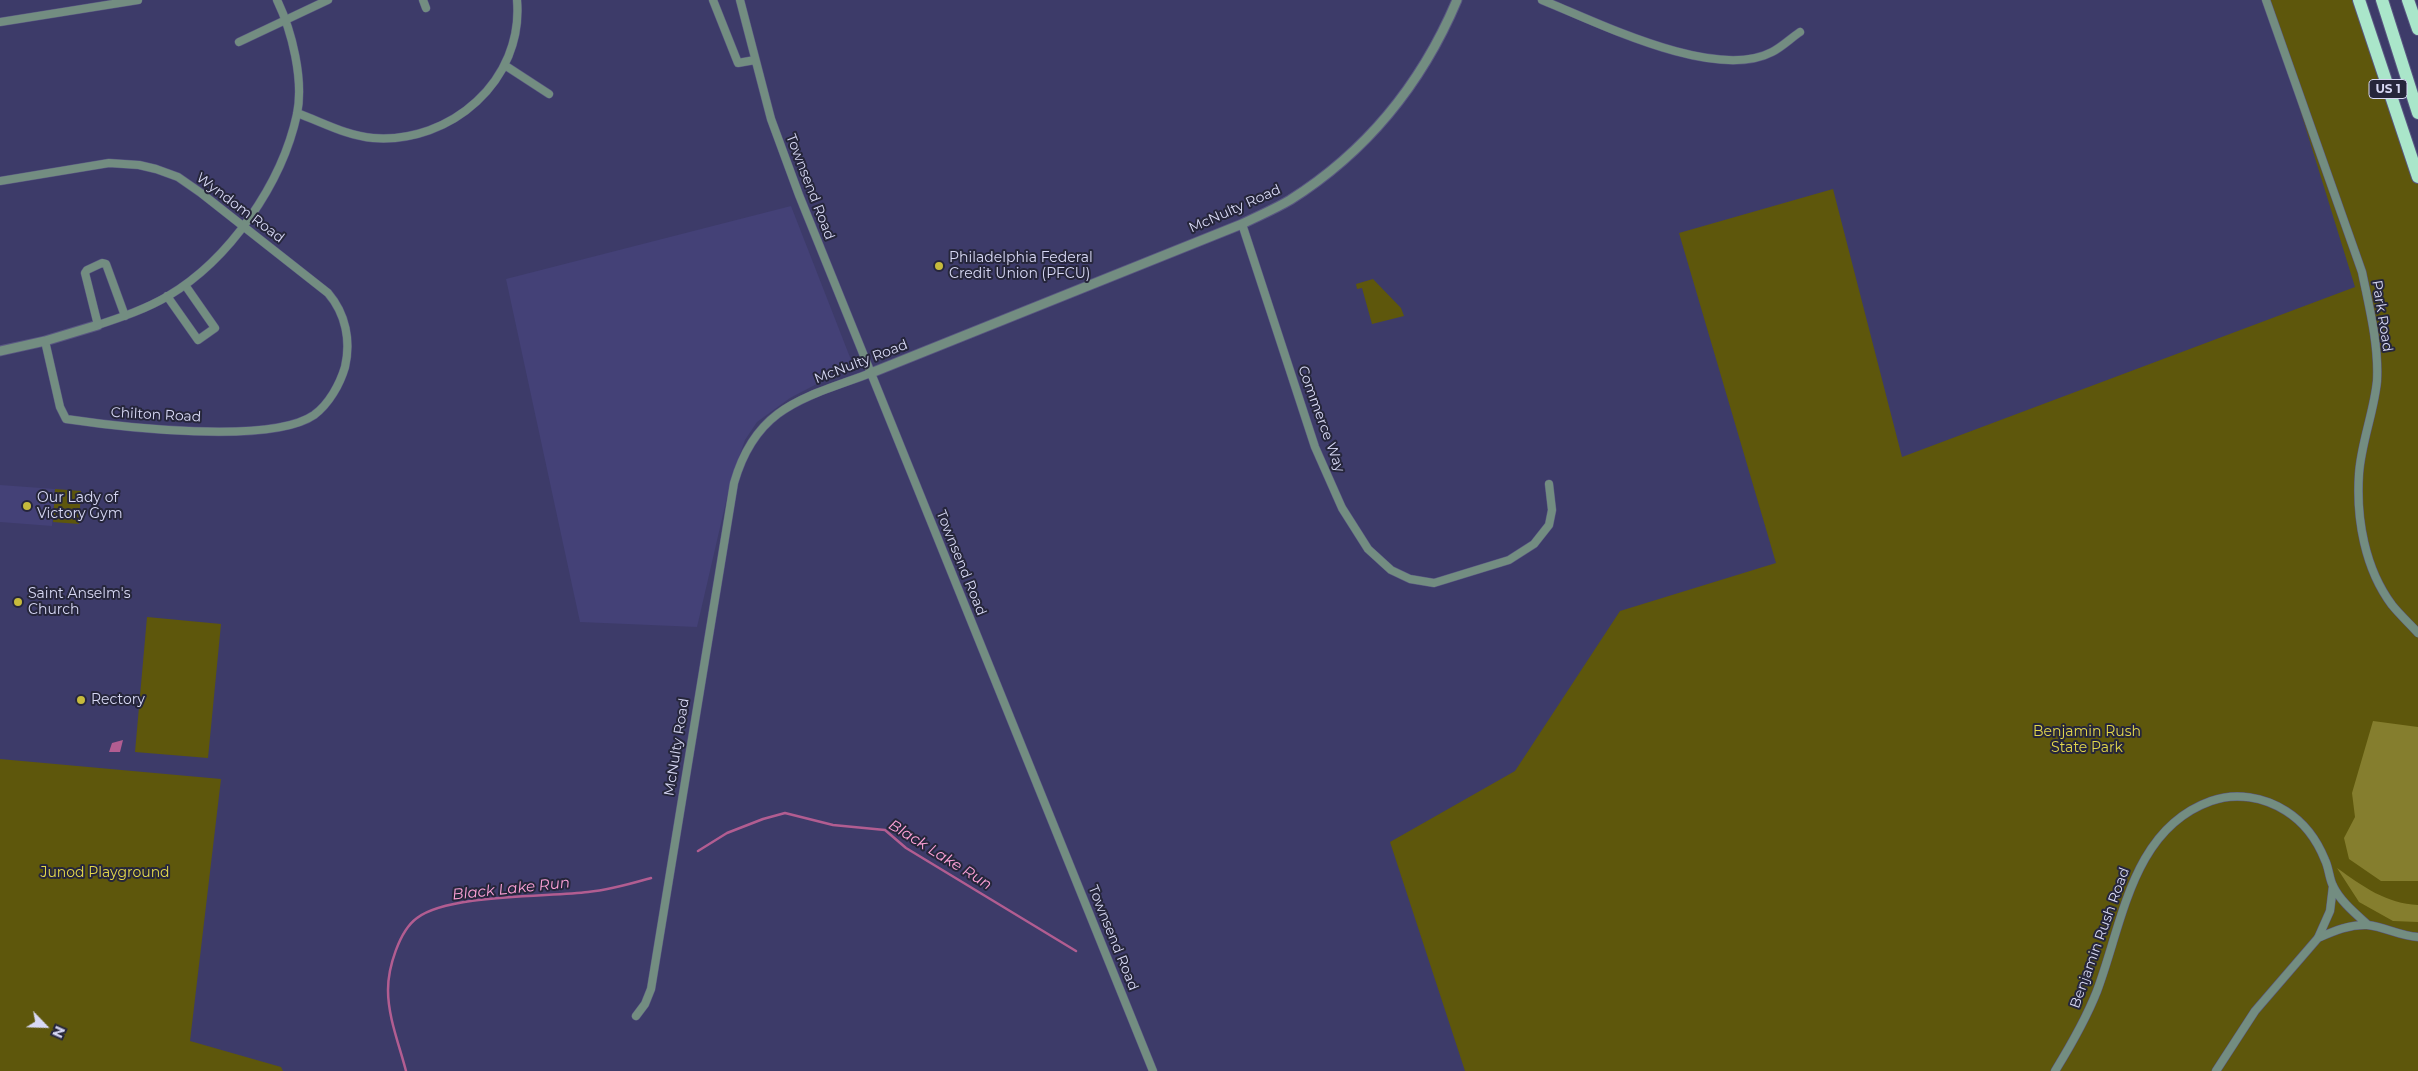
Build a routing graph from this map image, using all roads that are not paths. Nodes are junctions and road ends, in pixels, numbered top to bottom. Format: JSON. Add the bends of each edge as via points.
{"nodes":[{"id":1,"x":138,"y":0,"type":"edge"},
{"id":2,"x":277,"y":0,"type":"edge"},
{"id":3,"x":328,"y":0,"type":"edge"},
{"id":4,"x":423,"y":0,"type":"edge"},
{"id":5,"x":517,"y":0,"type":"edge"},
{"id":6,"x":713,"y":0,"type":"edge"},
{"id":7,"x":740,"y":0,"type":"edge"},
{"id":8,"x":1457,"y":0,"type":"edge"},
{"id":9,"x":1542,"y":0,"type":"edge"},
{"id":10,"x":2266,"y":0,"type":"edge"},
{"id":11,"x":2359,"y":0,"type":"edge"},
{"id":12,"x":2382,"y":0,"type":"edge"},
{"id":13,"x":2408,"y":0,"type":"edge"},
{"id":14,"x":426,"y":8,"type":"dead end"},
{"id":15,"x":286,"y":19,"type":"junction"},
{"id":16,"x":0,"y":22,"type":"edge"},
{"id":17,"x":2418,"y":29,"type":"edge"},
{"id":18,"x":1800,"y":32,"type":"dead end"},
{"id":19,"x":239,"y":42,"type":"dead end"},
{"id":20,"x":755,"y":60,"type":"junction"},
{"id":21,"x":506,"y":66,"type":"junction"},
{"id":22,"x":549,"y":94,"type":"dead end"},
{"id":23,"x":2418,"y":112,"type":"edge"},
{"id":24,"x":297,"y":113,"type":"junction"},
{"id":25,"x":2418,"y":177,"type":"edge"},
{"id":26,"x":0,"y":181,"type":"edge"},
{"id":27,"x":1242,"y":224,"type":"junction"},
{"id":28,"x":245,"y":226,"type":"junction"},
{"id":29,"x":185,"y":285,"type":"junction"},
{"id":30,"x":167,"y":296,"type":"junction"},
{"id":31,"x":123,"y":317,"type":"junction"},
{"id":32,"x":98,"y":325,"type":"junction"},
{"id":33,"x":45,"y":341,"type":"junction"},
{"id":34,"x":0,"y":351,"type":"edge"},
{"id":35,"x":871,"y":373,"type":"junction"},
{"id":36,"x":321,"y":408,"type":"joint"},
{"id":37,"x":1549,"y":484,"type":"dead end"},
{"id":38,"x":2418,"y":633,"type":"edge"},
{"id":39,"x":2333,"y":886,"type":"junction"},
{"id":40,"x":2368,"y":925,"type":"junction"},
{"id":41,"x":2418,"y":937,"type":"edge"},
{"id":42,"x":2318,"y":938,"type":"junction"},
{"id":43,"x":636,"y":1016,"type":"dead end"},
{"id":44,"x":1154,"y":1071,"type":"edge"},
{"id":45,"x":2055,"y":1071,"type":"edge"},
{"id":46,"x":2216,"y":1071,"type":"edge"}],
"edges":[{"from":1,"to":16,"type":"street"},
{"from":2,"to":15,"type":"street"},
{"from":3,"to":15,"type":"street"},
{"from":4,"to":14,"type":"street"},
{"from":5,"to":21,"type":"street","via":[[518,13]]},
{"from":6,"to":20,"type":"street","via":[[738,63]]},
{"from":7,"to":20,"type":"street","name":"Townsend Road"},
{"from":8,"to":27,"type":"street","name":"McNulty Road","via":[[1421,71],[1371,136],[1289,200]]},
{"from":9,"to":18,"type":"street","via":[[1656,46],[1698,57],[1737,60],[1760,56],[1772,52]]},
{"from":10,"to":38,"type":"street","name":"Park Road","via":[[2362,272],[2369,305],[2377,380],[2359,474],[2360,516],[2369,562],[2392,604]]},
{"from":11,"to":25,"type":"highway","number":"US 1"},
{"from":12,"to":23,"type":"highway","number":"US 1"},
{"from":13,"to":17,"type":"highway"},
{"from":15,"to":19,"type":"street"},
{"from":15,"to":24,"type":"street","via":[[298,78]]},
{"from":20,"to":35,"type":"street","name":"Townsend Road","via":[[771,119]]},
{"from":21,"to":22,"type":"street"},
{"from":21,"to":24,"type":"street","via":[[493,86],[463,114],[436,128],[404,138],[373,138],[345,132]]},
{"from":24,"to":28,"type":"street","via":[[275,176]]},
{"from":26,"to":28,"type":"street","name":"Wyndom Road","via":[[109,163],[139,165],[178,177]]},
{"from":27,"to":35,"type":"street","name":"McNulty Road"},
{"from":27,"to":37,"type":"street","name":"Commerce Way","via":[[1315,447],[1342,508],[1368,549],[1391,570],[1410,579],[1434,583],[1509,560],[1534,544],[1549,525],[1552,510]]},
{"from":28,"to":29,"type":"street"},
{"from":28,"to":36,"type":"street","name":"Wyndom Road","via":[[338,304],[349,350],[342,379]]},
{"from":29,"to":30,"type":"street"},
{"from":29,"to":30,"type":"street","via":[[215,328],[198,340]]},
{"from":30,"to":31,"type":"street"},
{"from":31,"to":32,"type":"street"},
{"from":31,"to":32,"type":"street","via":[[106,264],[102,263],[85,274]]},
{"from":32,"to":33,"type":"street"},
{"from":33,"to":34,"type":"street"},
{"from":33,"to":36,"type":"street","name":"Chilton Road","via":[[60,407],[66,419],[120,427],[233,432],[294,424]]},
{"from":35,"to":43,"type":"street","name":"McNulty Road","via":[[795,402],[759,430],[741,459],[734,483],[652,988]]},
{"from":35,"to":44,"type":"street","name":"Townsend Road"},
{"from":39,"to":40,"type":"street","name":"Benjamin Rush Road"},
{"from":39,"to":42,"type":"street","name":"Benjamin Rush Road","via":[[2330,911]]},
{"from":39,"to":45,"type":"street","name":"Benjamin Rush Road","via":[[2326,861],[2311,832],[2286,811],[2258,798],[2222,797],[2194,807],[2164,831],[2140,865],[2096,992],[2073,1042]]},
{"from":40,"to":41,"type":"street","via":[[2402,936]]},
{"from":40,"to":42,"type":"street","name":"Benjamin Rush Road","via":[[2342,928]]},
{"from":42,"to":46,"type":"street","name":"Benjamin Rush Road","via":[[2255,1011]]}]}
